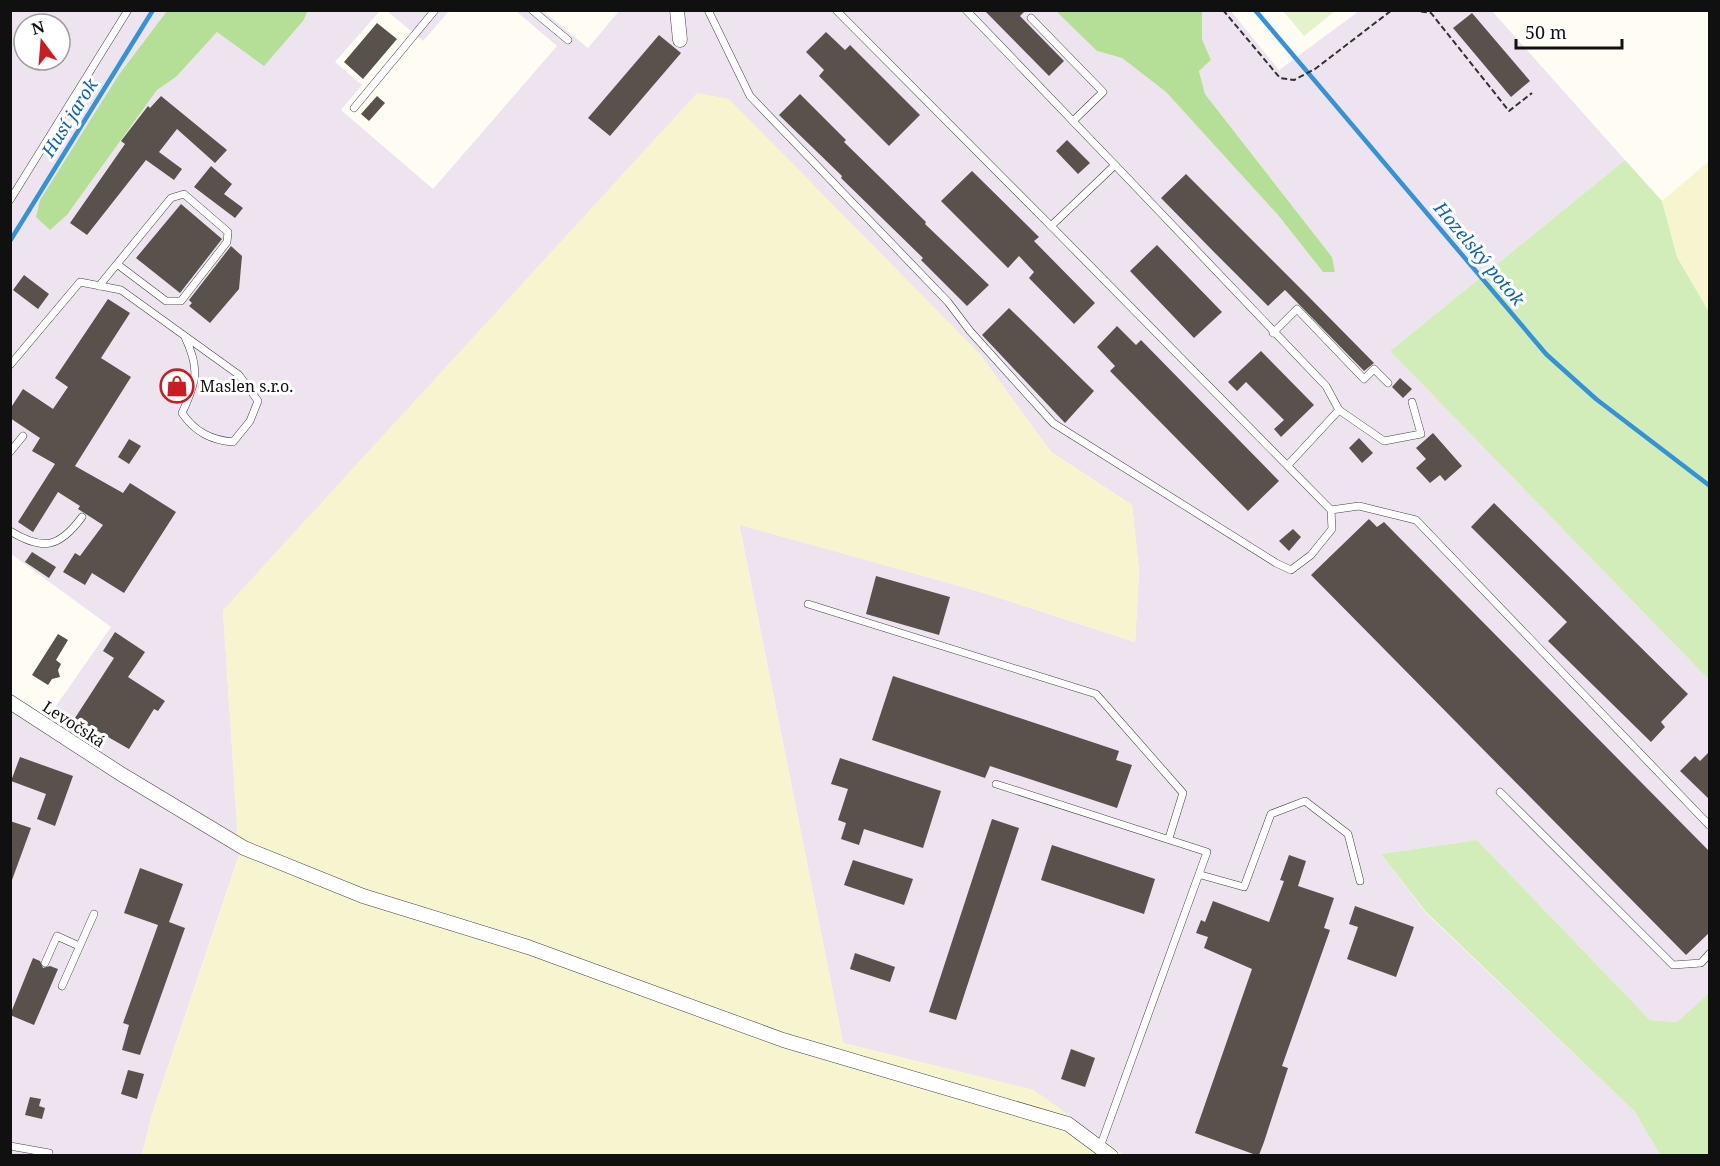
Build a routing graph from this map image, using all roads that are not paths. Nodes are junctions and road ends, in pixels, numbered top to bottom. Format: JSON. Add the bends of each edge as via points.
{"nodes":[{"id":1,"x":128,"y":10,"type":"edge"},
{"id":2,"x":435,"y":10,"type":"edge"},
{"id":3,"x":532,"y":10,"type":"edge"},
{"id":4,"x":677,"y":10,"type":"edge"},
{"id":5,"x":708,"y":10,"type":"edge"},
{"id":6,"x":836,"y":10,"type":"edge"},
{"id":7,"x":966,"y":10,"type":"edge"},
{"id":8,"x":1030,"y":18,"type":"dead end"},
{"id":9,"x":568,"y":40,"type":"dead end"},
{"id":10,"x":680,"y":40,"type":"dead end"},
{"id":11,"x":354,"y":108,"type":"dead end"},
{"id":12,"x":1073,"y":121,"type":"junction"},
{"id":13,"x":1115,"y":165,"type":"junction"},
{"id":14,"x":10,"y":200,"type":"edge"},
{"id":15,"x":1051,"y":226,"type":"junction"},
{"id":16,"x":117,"y":264,"type":"junction"},
{"id":17,"x":99,"y":286,"type":"junction"},
{"id":18,"x":1273,"y":333,"type":"junction"},
{"id":19,"x":185,"y":337,"type":"junction"},
{"id":20,"x":10,"y":365,"type":"edge"},
{"id":21,"x":1388,"y":383,"type":"dead end"},
{"id":22,"x":1412,"y":402,"type":"dead end"},
{"id":23,"x":1339,"y":410,"type":"junction"},
{"id":24,"x":23,"y":436,"type":"dead end"},
{"id":25,"x":10,"y":452,"type":"edge"},
{"id":26,"x":1288,"y":465,"type":"junction"},
{"id":27,"x":1331,"y":510,"type":"junction"},
{"id":28,"x":82,"y":517,"type":"dead end"},
{"id":29,"x":10,"y":531,"type":"edge"},
{"id":30,"x":808,"y":604,"type":"dead end"},
{"id":31,"x":10,"y":702,"type":"edge"},
{"id":32,"x":996,"y":784,"type":"dead end"},
{"id":33,"x":1500,"y":792,"type":"dead end"},
{"id":34,"x":1710,"y":826,"type":"edge"},
{"id":35,"x":1169,"y":838,"type":"junction"},
{"id":36,"x":1201,"y":875,"type":"junction"},
{"id":37,"x":1360,"y":881,"type":"dead end"},
{"id":38,"x":94,"y":914,"type":"dead end"},
{"id":39,"x":80,"y":946,"type":"junction"},
{"id":40,"x":1710,"y":953,"type":"edge"},
{"id":41,"x":45,"y":963,"type":"dead end"},
{"id":42,"x":62,"y":986,"type":"dead end"},
{"id":43,"x":10,"y":1146,"type":"edge"},
{"id":44,"x":1106,"y":1151,"type":"edge"},
{"id":45,"x":49,"y":1153,"type":"dead end"}],
"edges":[{"from":1,"to":14,"type":"lane"},
{"from":2,"to":11,"type":"lane"},
{"from":3,"to":9,"type":"lane"},
{"from":4,"to":10,"type":"street"},
{"from":5,"to":27,"type":"lane","via":[[750,96],[948,302],[1053,423],[1291,570],[1311,555],[1332,529]]},
{"from":6,"to":15,"type":"lane"},
{"from":7,"to":12,"type":"lane"},
{"from":8,"to":12,"type":"lane","via":[[1103,92]]},
{"from":12,"to":13,"type":"lane"},
{"from":13,"to":15,"type":"lane"},
{"from":13,"to":18,"type":"lane"},
{"from":15,"to":26,"type":"lane"},
{"from":16,"to":16,"type":"lane","via":[[171,198],[184,194],[228,232],[226,242],[181,301],[166,301]]},
{"from":16,"to":17,"type":"lane"},
{"from":17,"to":19,"type":"lane","via":[[121,290]]},
{"from":17,"to":20,"type":"lane","via":[[80,282]]},
{"from":18,"to":21,"type":"lane","via":[[1297,309],[1364,379],[1374,369]]},
{"from":18,"to":23,"type":"lane","via":[[1326,386]]},
{"from":19,"to":19,"type":"lane","via":[[239,375],[258,401],[250,421],[233,442],[214,440],[190,426],[182,413],[197,378],[194,356]]},
{"from":22,"to":23,"type":"lane","via":[[1421,434],[1384,441]]},
{"from":23,"to":26,"type":"lane"},
{"from":24,"to":25,"type":"lane"},
{"from":26,"to":27,"type":"lane"},
{"from":27,"to":34,"type":"lane","via":[[1359,506],[1416,520]]},
{"from":28,"to":29,"type":"lane","via":[[73,529],[50,545],[34,544]]},
{"from":30,"to":35,"type":"lane","via":[[1096,694],[1183,793]]},
{"from":31,"to":44,"type":"street","name":"Levočská","via":[[244,848],[363,896],[528,947],[783,1040],[1068,1124]]},
{"from":32,"to":35,"type":"lane"},
{"from":33,"to":40,"type":"lane","via":[[1673,965],[1701,963]]},
{"from":35,"to":36,"type":"lane","via":[[1207,852]]},
{"from":36,"to":37,"type":"lane","via":[[1244,887],[1270,814],[1305,801],[1348,834]]},
{"from":36,"to":44,"type":"lane"},
{"from":38,"to":39,"type":"lane"},
{"from":39,"to":41,"type":"lane","via":[[57,936]]},
{"from":39,"to":42,"type":"lane"},
{"from":43,"to":45,"type":"lane"}]}
